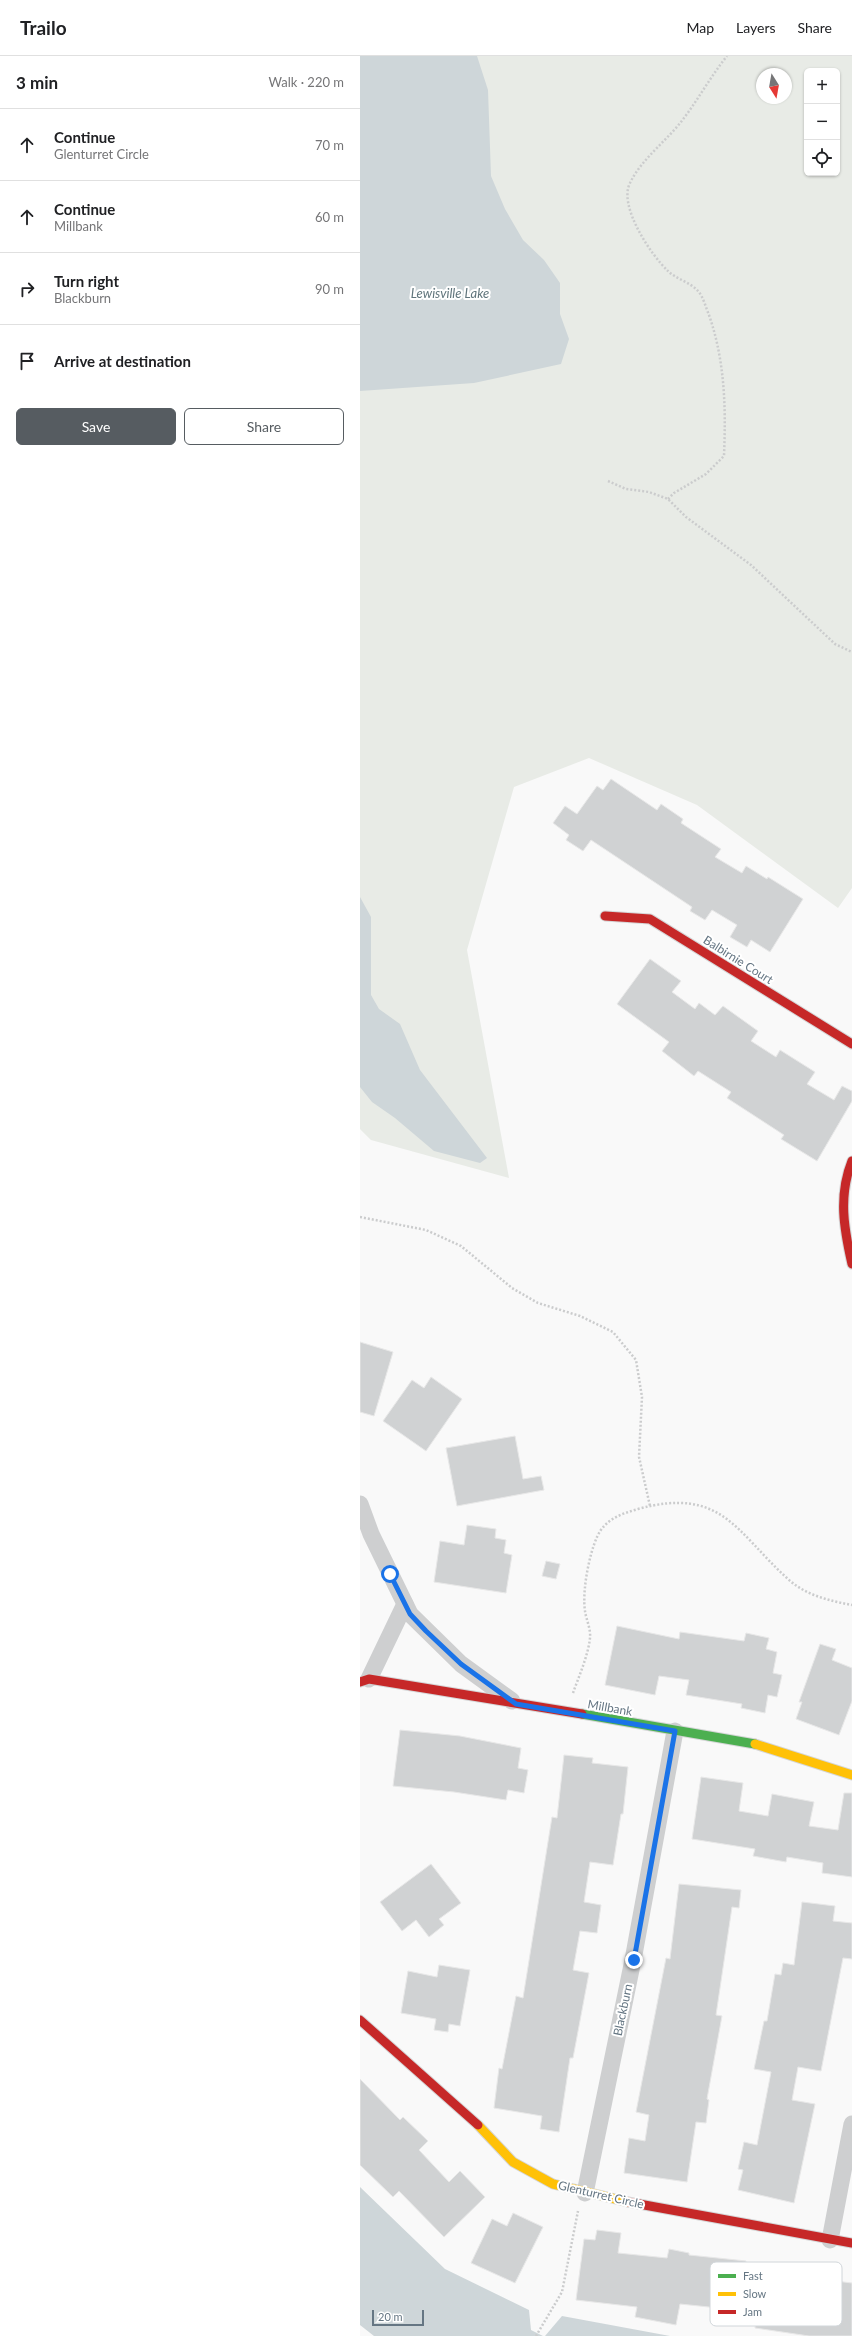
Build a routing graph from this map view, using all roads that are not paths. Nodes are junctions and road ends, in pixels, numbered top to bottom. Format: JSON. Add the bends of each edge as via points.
{"nodes":[{"id":1,"x":605,"y":916,"type":"dead end"},
{"id":2,"x":852,"y":1044,"type":"edge"},
{"id":3,"x":852,"y":1161,"type":"edge"},
{"id":4,"x":849,"y":1238,"type":"edge"},
{"id":5,"x":852,"y":1264,"type":"edge"},
{"id":6,"x":360,"y":1504,"type":"edge"},
{"id":7,"x":405,"y":1604,"type":"junction"},
{"id":8,"x":365,"y":1680,"type":"edge"},
{"id":9,"x":516,"y":1704,"type":"junction"},
{"id":10,"x":675,"y":1731,"type":"junction"},
{"id":11,"x":852,"y":1775,"type":"edge"},
{"id":12,"x":360,"y":2020,"type":"edge"},
{"id":13,"x":852,"y":2124,"type":"edge"},
{"id":14,"x":585,"y":2193,"type":"junction"},
{"id":15,"x":830,"y":2240,"type":"junction"},
{"id":16,"x":852,"y":2244,"type":"edge"}],
"edges":[{"from":1,"to":2,"type":"street","name":"Balbirnie Court","via":[[650,919]]},
{"from":3,"to":4,"type":"street","via":[[847,1172],[843,1196],[843,1218]]},
{"from":4,"to":5,"type":"street"},
{"from":6,"to":7,"type":"street","via":[[371,1534]]},
{"from":7,"to":8,"type":"street"},
{"from":7,"to":9,"type":"street","via":[[410,1614],[461,1664]]},
{"from":8,"to":9,"type":"street","name":"Millbank"},
{"from":9,"to":10,"type":"street","name":"Millbank"},
{"from":10,"to":11,"type":"street","name":"Millbank","via":[[748,1742]]},
{"from":10,"to":14,"type":"street","name":"Blackburn","via":[[634,1960]]},
{"from":12,"to":14,"type":"street","name":"Glenturret Circle","via":[[477,2123],[513,2162],[553,2184]]},
{"from":13,"to":15,"type":"street"},
{"from":14,"to":15,"type":"street","name":"Glenturret Circle"},
{"from":15,"to":16,"type":"street","name":"Glenturret Circle"}]}
